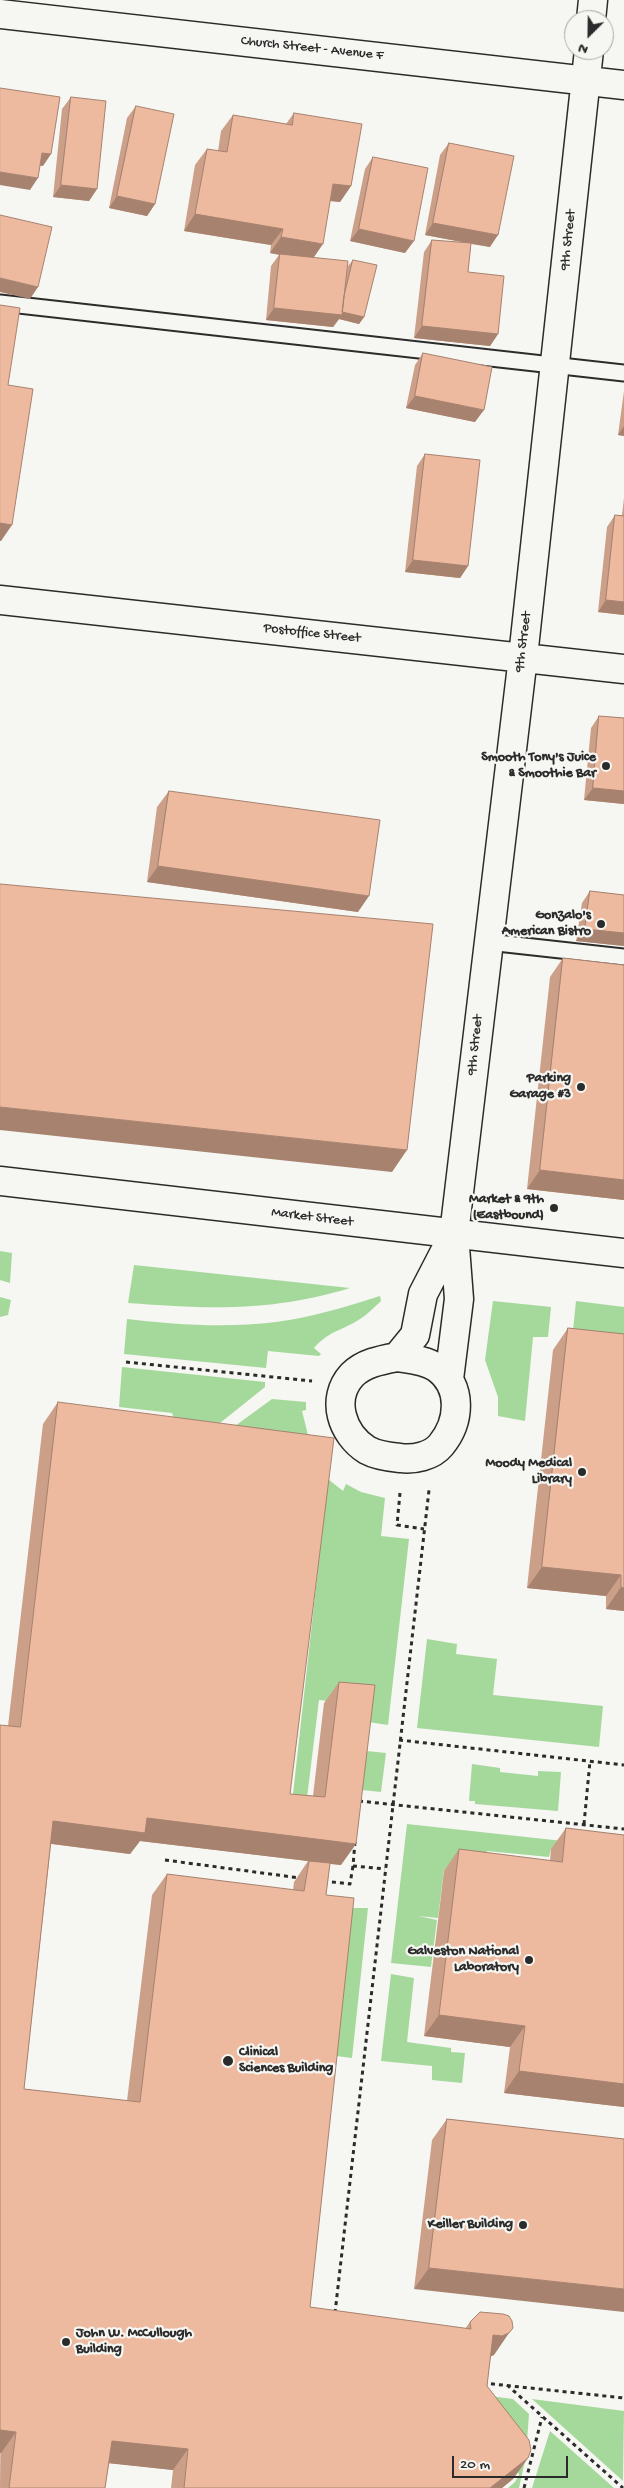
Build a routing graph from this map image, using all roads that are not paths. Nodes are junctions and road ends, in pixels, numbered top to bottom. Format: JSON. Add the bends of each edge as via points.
{"nodes":[{"id":1,"x":0,"y":14,"type":"edge"},
{"id":2,"x":588,"y":60,"type":"edge"},
{"id":3,"x":586,"y":81,"type":"junction"},
{"id":4,"x":624,"y":84,"type":"edge"},
{"id":5,"x":0,"y":303,"type":"edge"},
{"id":6,"x":555,"y":365,"type":"junction"},
{"id":7,"x":624,"y":373,"type":"edge"},
{"id":8,"x":0,"y":600,"type":"edge"},
{"id":9,"x":523,"y":657,"type":"junction"},
{"id":10,"x":624,"y":669,"type":"edge"},
{"id":11,"x":488,"y":942,"type":"junction"},
{"id":12,"x":624,"y":958,"type":"edge"},
{"id":13,"x":0,"y":1181,"type":"edge"},
{"id":14,"x":454,"y":1234,"type":"junction"},
{"id":15,"x":624,"y":1253,"type":"edge"},
{"id":16,"x":397,"y":1357,"type":"junction"},
{"id":17,"x":449,"y":1380,"type":"junction"}],
"edges":[{"from":1,"to":3,"type":"street","name":"Church Street - Avenue F"},
{"from":2,"to":3,"type":"street","name":"9th Street"},
{"from":3,"to":4,"type":"street","name":"Church Street - Avenue F"},
{"from":3,"to":6,"type":"street","name":"9th Street"},
{"from":5,"to":6,"type":"lane"},
{"from":6,"to":7,"type":"lane"},
{"from":6,"to":9,"type":"street","name":"9th Street"},
{"from":8,"to":9,"type":"street","name":"Postoffice Street"},
{"from":9,"to":10,"type":"street","name":"Postoffice Street"},
{"from":9,"to":11,"type":"street","name":"9th Street"},
{"from":11,"to":12,"type":"lane"},
{"from":11,"to":14,"type":"street","name":"9th Street"},
{"from":13,"to":14,"type":"street","name":"Market Street"},
{"from":14,"to":15,"type":"street","name":"Market Street"},
{"from":14,"to":16,"type":"street","name":"9th Street","via":[[423,1294],[415,1335]]},
{"from":14,"to":17,"type":"street","name":"9th Street","via":[[459,1299]]},
{"from":16,"to":17,"type":"street","name":"9th Street","via":[[436,1367]]},
{"from":16,"to":17,"type":"street","name":"9th Street","via":[[365,1366],[352,1375],[342,1392],[340,1411],[345,1427],[368,1451],[408,1459],[423,1456],[439,1447],[451,1433],[456,1415],[456,1397]]}]}
